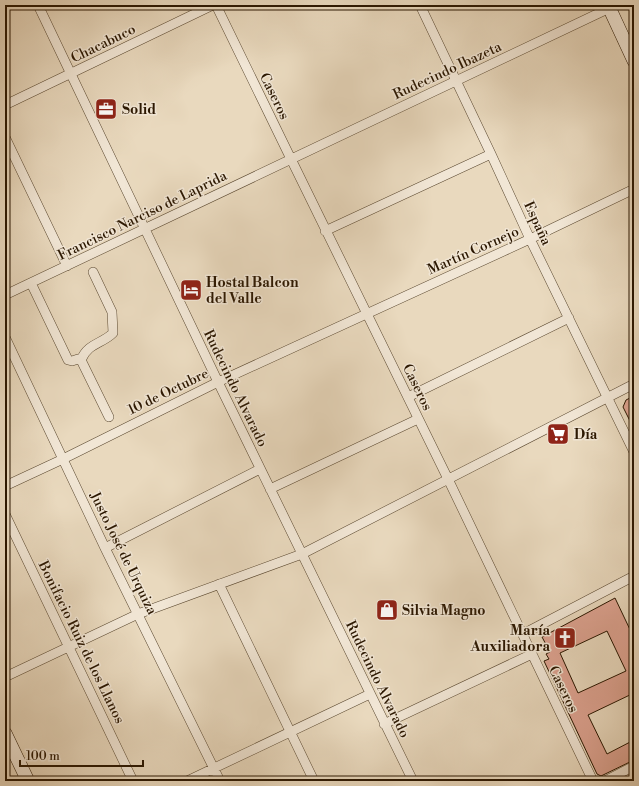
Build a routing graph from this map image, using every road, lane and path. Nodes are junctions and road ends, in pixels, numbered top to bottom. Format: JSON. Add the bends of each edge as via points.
{"nodes":[{"id":1,"x":38,"y":5,"type":"edge"},
{"id":2,"x":213,"y":5,"type":"edge"},
{"id":3,"x":216,"y":5,"type":"edge"},
{"id":4,"x":420,"y":5,"type":"edge"},
{"id":5,"x":611,"y":6,"type":"edge"},
{"id":6,"x":634,"y":61,"type":"edge"},
{"id":7,"x":71,"y":74,"type":"junction"},
{"id":8,"x":456,"y":82,"type":"junction"},
{"id":9,"x":5,"y":105,"type":"edge"},
{"id":10,"x":5,"y":137,"type":"edge"},
{"id":11,"x":491,"y":154,"type":"junction"},
{"id":12,"x":291,"y":159,"type":"junction"},
{"id":13,"x":634,"y":189,"type":"edge"},
{"id":14,"x":144,"y":229,"type":"junction"},
{"id":15,"x":325,"y":231,"type":"junction"},
{"id":16,"x":530,"y":239,"type":"junction"},
{"id":17,"x":67,"y":266,"type":"junction"},
{"id":18,"x":93,"y":272,"type":"dead end"},
{"id":19,"x":31,"y":283,"type":"junction"},
{"id":20,"x":5,"y":295,"type":"edge"},
{"id":21,"x":366,"y":314,"type":"junction"},
{"id":22,"x":569,"y":318,"type":"junction"},
{"id":23,"x":5,"y":337,"type":"edge"},
{"id":24,"x":81,"y":360,"type":"junction"},
{"id":25,"x":218,"y":382,"type":"junction"},
{"id":26,"x":634,"y":384,"type":"edge"},
{"id":27,"x":408,"y":396,"type":"junction"},
{"id":28,"x":608,"y":397,"type":"junction"},
{"id":29,"x":109,"y":418,"type":"dead end"},
{"id":30,"x":418,"y":419,"type":"junction"},
{"id":31,"x":634,"y":452,"type":"edge"},
{"id":32,"x":62,"y":460,"type":"junction"},
{"id":33,"x":260,"y":469,"type":"junction"},
{"id":34,"x":448,"y":479,"type":"junction"},
{"id":35,"x":5,"y":486,"type":"edge"},
{"id":36,"x":270,"y":489,"type":"junction"},
{"id":37,"x":5,"y":514,"type":"edge"},
{"id":38,"x":105,"y":548,"type":"junction"},
{"id":39,"x":302,"y":554,"type":"junction"},
{"id":40,"x":634,"y":576,"type":"edge"},
{"id":41,"x":219,"y":584,"type":"junction"},
{"id":42,"x":138,"y":614,"type":"junction"},
{"id":43,"x":523,"y":634,"type":"junction"},
{"id":44,"x":69,"y":647,"type":"junction"},
{"id":45,"x":532,"y":654,"type":"junction"},
{"id":46,"x":5,"y":677,"type":"edge"},
{"id":47,"x":370,"y":694,"type":"junction"},
{"id":48,"x":384,"y":724,"type":"junction"},
{"id":49,"x":290,"y":731,"type":"junction"},
{"id":50,"x":5,"y":734,"type":"edge"},
{"id":51,"x":634,"y":766,"type":"edge"},
{"id":52,"x":214,"y":768,"type":"junction"},
{"id":53,"x":28,"y":781,"type":"edge"},
{"id":54,"x":133,"y":781,"type":"edge"},
{"id":55,"x":188,"y":781,"type":"edge"},
{"id":56,"x":220,"y":781,"type":"edge"},
{"id":57,"x":314,"y":781,"type":"edge"},
{"id":58,"x":413,"y":781,"type":"edge"},
{"id":59,"x":593,"y":781,"type":"edge"},
{"id":60,"x":604,"y":781,"type":"edge"}],
"edges":[{"from":1,"to":7,"type":"street","name":"Rudecindo Alvarado"},
{"from":2,"to":7,"type":"street","name":"Chacabuco"},
{"from":3,"to":12,"type":"street","name":"Caseros"},
{"from":4,"to":8,"type":"street","name":"España"},
{"from":5,"to":6,"type":"main road"},
{"from":5,"to":8,"type":"street","name":"Rudecindo Ibazeta"},
{"from":7,"to":9,"type":"street","name":"Chacabuco"},
{"from":7,"to":14,"type":"street","name":"Rudecindo Alvarado"},
{"from":8,"to":11,"type":"street","name":"España"},
{"from":8,"to":12,"type":"street","name":"Rudecindo Ibazeta"},
{"from":10,"to":17,"type":"street"},
{"from":11,"to":15,"type":"street"},
{"from":11,"to":16,"type":"street","name":"España"},
{"from":12,"to":14,"type":"street","name":"Francisco Narciso de Laprida"},
{"from":12,"to":15,"type":"street","name":"Caseros"},
{"from":13,"to":16,"type":"street","name":"Martín Cornejo"},
{"from":14,"to":17,"type":"street","name":"Francisco Narciso de Laprida"},
{"from":14,"to":25,"type":"street","name":"Rudecindo Alvarado"},
{"from":15,"to":21,"type":"street","name":"Caseros"},
{"from":16,"to":21,"type":"street","name":"Martín Cornejo"},
{"from":16,"to":22,"type":"street","name":"España"},
{"from":17,"to":19,"type":"street","name":"Francisco Narciso de Laprida"},
{"from":18,"to":24,"type":"street","via":[[112,312],[113,332],[90,347]]},
{"from":19,"to":20,"type":"street","name":"Francisco Narciso de Laprida"},
{"from":19,"to":24,"type":"street","via":[[68,360]]},
{"from":21,"to":25,"type":"street","name":"10 de Octubre"},
{"from":21,"to":27,"type":"street","name":"Caseros"},
{"from":22,"to":27,"type":"street"},
{"from":22,"to":28,"type":"street","name":"España"},
{"from":23,"to":32,"type":"street","name":"Justo José de Urquiza"},
{"from":24,"to":29,"type":"street"},
{"from":25,"to":32,"type":"street","name":"10 de Octubre"},
{"from":25,"to":33,"type":"street","name":"Rudecindo Alvarado"},
{"from":26,"to":28,"type":"street"},
{"from":27,"to":30,"type":"street","name":"Caseros"},
{"from":28,"to":31,"type":"street","name":"España"},
{"from":28,"to":34,"type":"street"},
{"from":30,"to":34,"type":"street","name":"Caseros"},
{"from":30,"to":36,"type":"street"},
{"from":32,"to":35,"type":"street","name":"10 de Octubre"},
{"from":32,"to":38,"type":"street","name":"Justo José de Urquiza"},
{"from":33,"to":36,"type":"street","name":"Rudecindo Alvarado"},
{"from":33,"to":38,"type":"street"},
{"from":34,"to":39,"type":"street"},
{"from":34,"to":43,"type":"street","name":"Caseros"},
{"from":36,"to":39,"type":"street","name":"Rudecindo Alvarado"},
{"from":37,"to":44,"type":"street","name":"Bonifacio Ruiz de los Llanos"},
{"from":38,"to":42,"type":"street","name":"Justo José de Urquiza"},
{"from":39,"to":41,"type":"street"},
{"from":39,"to":47,"type":"street","name":"Rudecindo Alvarado"},
{"from":40,"to":43,"type":"street"},
{"from":41,"to":42,"type":"street"},
{"from":41,"to":49,"type":"street"},
{"from":42,"to":44,"type":"street"},
{"from":42,"to":52,"type":"street","name":"Justo José de Urquiza"},
{"from":43,"to":45,"type":"street","name":"Caseros"},
{"from":44,"to":46,"type":"street"},
{"from":44,"to":54,"type":"street","name":"Bonifacio Ruiz de los Llanos"},
{"from":45,"to":48,"type":"street"},
{"from":45,"to":59,"type":"street","name":"Caseros"},
{"from":47,"to":48,"type":"street","name":"Rudecindo Alvarado"},
{"from":47,"to":49,"type":"street"},
{"from":48,"to":58,"type":"street","name":"Rudecindo Alvarado"},
{"from":49,"to":52,"type":"street"},
{"from":49,"to":57,"type":"street"},
{"from":50,"to":53,"type":"main road"},
{"from":51,"to":60,"type":"street"},
{"from":52,"to":55,"type":"street"},
{"from":52,"to":56,"type":"street","name":"Justo José de Urquiza"}]}
